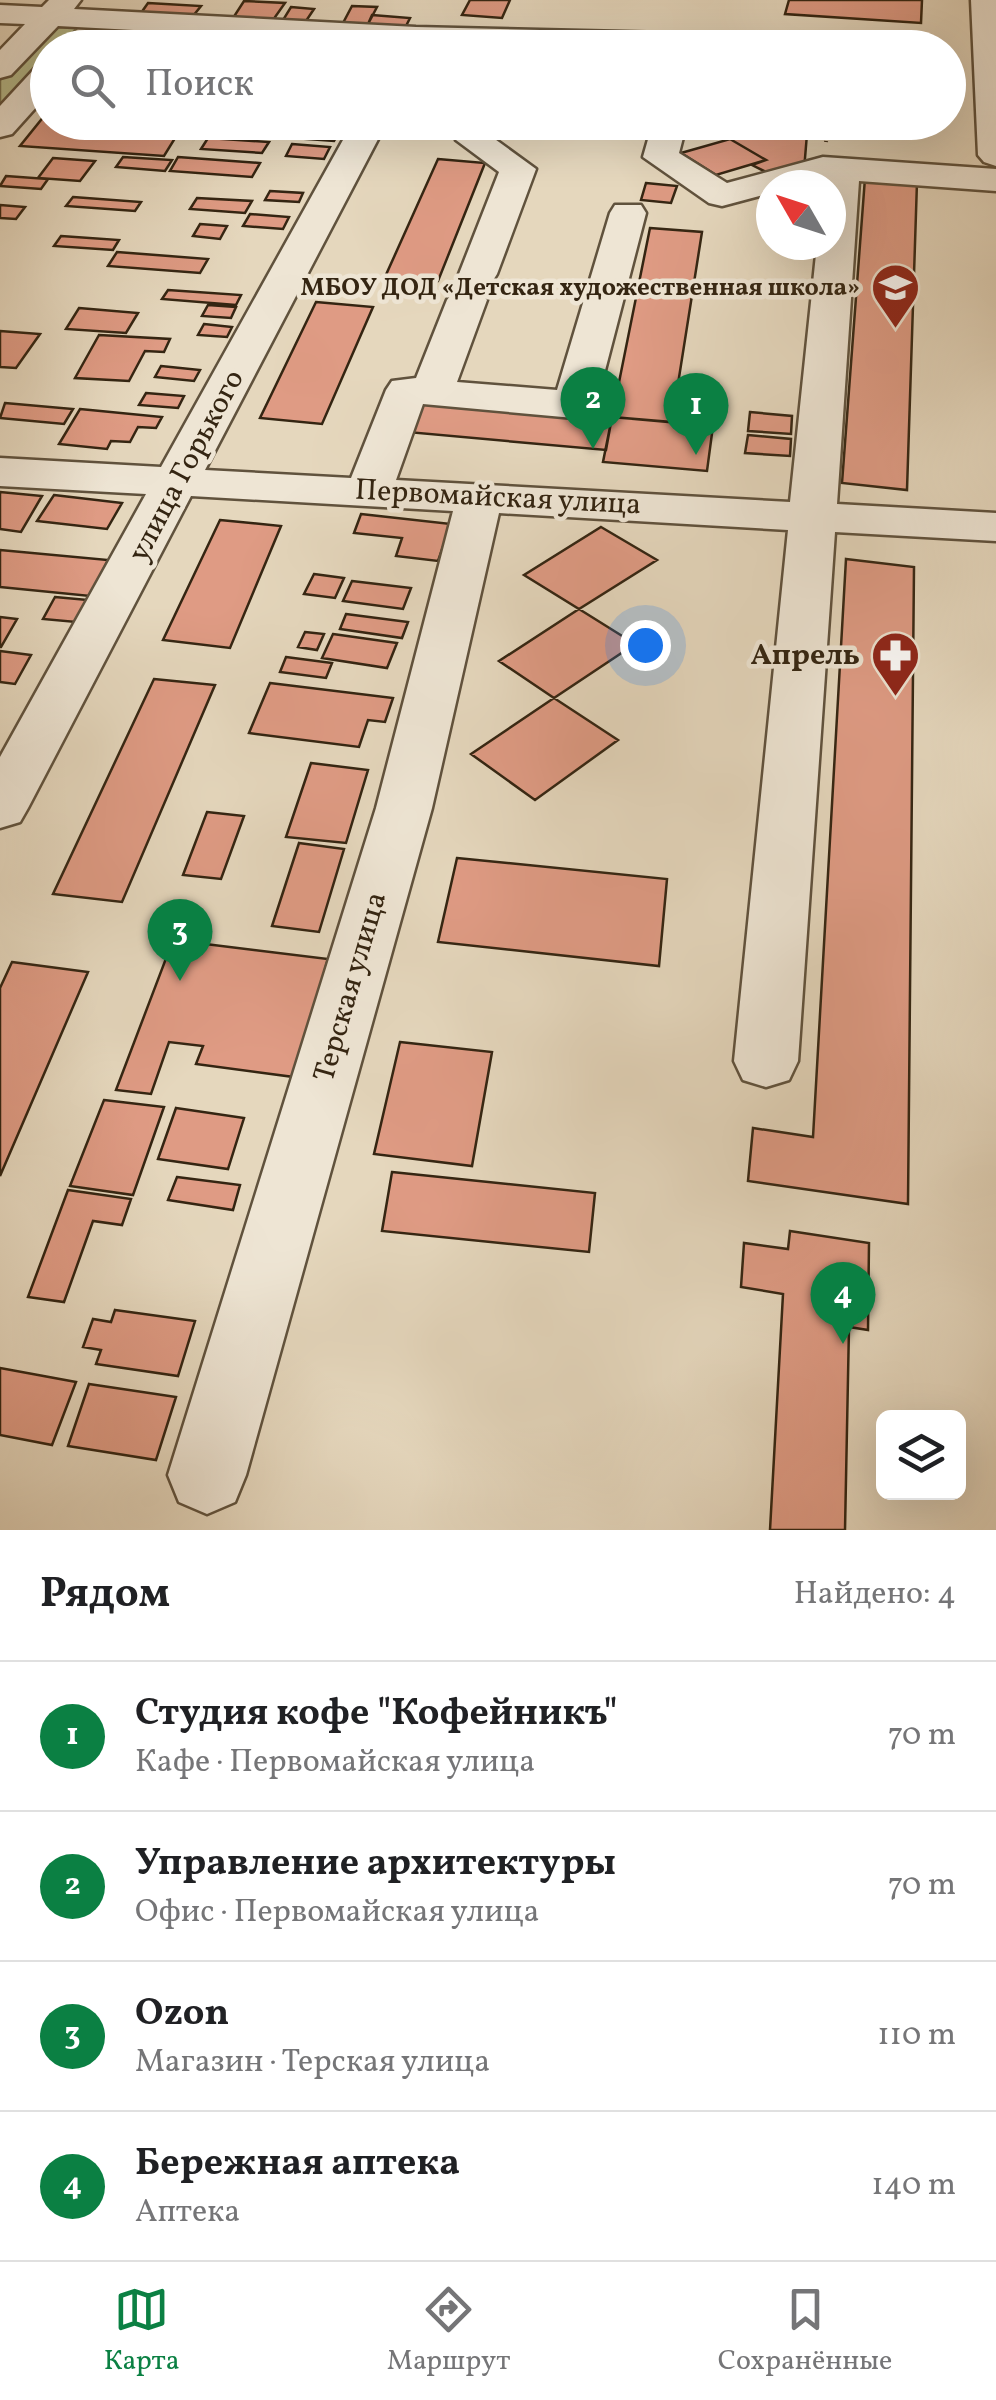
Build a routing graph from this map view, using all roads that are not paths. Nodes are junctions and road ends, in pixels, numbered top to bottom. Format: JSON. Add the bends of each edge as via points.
{"nodes":[{"id":1,"x":986,"y":0,"type":"edge"},
{"id":2,"x":58,"y":9,"type":"edge"},
{"id":3,"x":104,"y":10,"type":"edge"},
{"id":4,"x":0,"y":14,"type":"edge"},
{"id":5,"x":37,"y":30,"type":"edge"},
{"id":6,"x":87,"y":30,"type":"edge"},
{"id":7,"x":390,"y":30,"type":"edge"},
{"id":8,"x":569,"y":30,"type":"edge"},
{"id":9,"x":632,"y":30,"type":"edge"},
{"id":10,"x":30,"y":37,"type":"edge"},
{"id":11,"x":994,"y":49,"type":"edge"},
{"id":12,"x":0,"y":68,"type":"edge"},
{"id":13,"x":30,"y":94,"type":"edge"},
{"id":14,"x":0,"y":127,"type":"edge"},
{"id":15,"x":360,"y":140,"type":"edge"},
{"id":16,"x":473,"y":140,"type":"edge"},
{"id":17,"x":665,"y":140,"type":"edge"},
{"id":18,"x":996,"y":155,"type":"edge"},
{"id":19,"x":842,"y":169,"type":"junction"},
{"id":20,"x":996,"y":180,"type":"edge"},
{"id":21,"x":628,"y":213,"type":"dead end"},
{"id":22,"x":432,"y":392,"type":"junction"},
{"id":23,"x":0,"y":472,"type":"edge"},
{"id":24,"x":180,"y":482,"type":"junction"},
{"id":25,"x":369,"y":490,"type":"junction"},
{"id":26,"x":480,"y":496,"type":"junction"},
{"id":27,"x":814,"y":516,"type":"junction"},
{"id":28,"x":996,"y":527,"type":"edge"},
{"id":29,"x":0,"y":808,"type":"edge"},
{"id":30,"x":766,"y":1061,"type":"dead end"},
{"id":31,"x":207,"y":1475,"type":"dead end"}],
"edges":[{"from":1,"to":11,"type":"street"},
{"from":2,"to":3,"type":"street"},
{"from":2,"to":4,"type":"street"},
{"from":2,"to":5,"type":"street"},
{"from":3,"to":6,"type":"street"},
{"from":3,"to":7,"type":"street"},
{"from":8,"to":9,"type":"street"},
{"from":10,"to":12,"type":"street"},
{"from":11,"to":18,"type":"street"},
{"from":13,"to":14,"type":"street"},
{"from":15,"to":24,"type":"street","name":"улица Горького"},
{"from":16,"to":22,"type":"street","via":[[518,169]]},
{"from":17,"to":19,"type":"street","via":[[661,157],[722,194]]},
{"from":19,"to":20,"type":"street"},
{"from":19,"to":27,"type":"street"},
{"from":21,"to":22,"type":"street","via":[[574,405]]},
{"from":22,"to":25,"type":"street","via":[[407,390]]},
{"from":23,"to":24,"type":"street","name":"Первомайская улица"},
{"from":24,"to":25,"type":"street","name":"Первомайская улица"},
{"from":24,"to":29,"type":"street","name":"улица Горького"},
{"from":25,"to":26,"type":"street","name":"Первомайская улица"},
{"from":26,"to":27,"type":"street","name":"Первомайская улица"},
{"from":26,"to":31,"type":"street","name":"Терская улица","via":[[404,808]]},
{"from":27,"to":28,"type":"street","name":"Первомайская улица"},
{"from":27,"to":30,"type":"street"}]}
